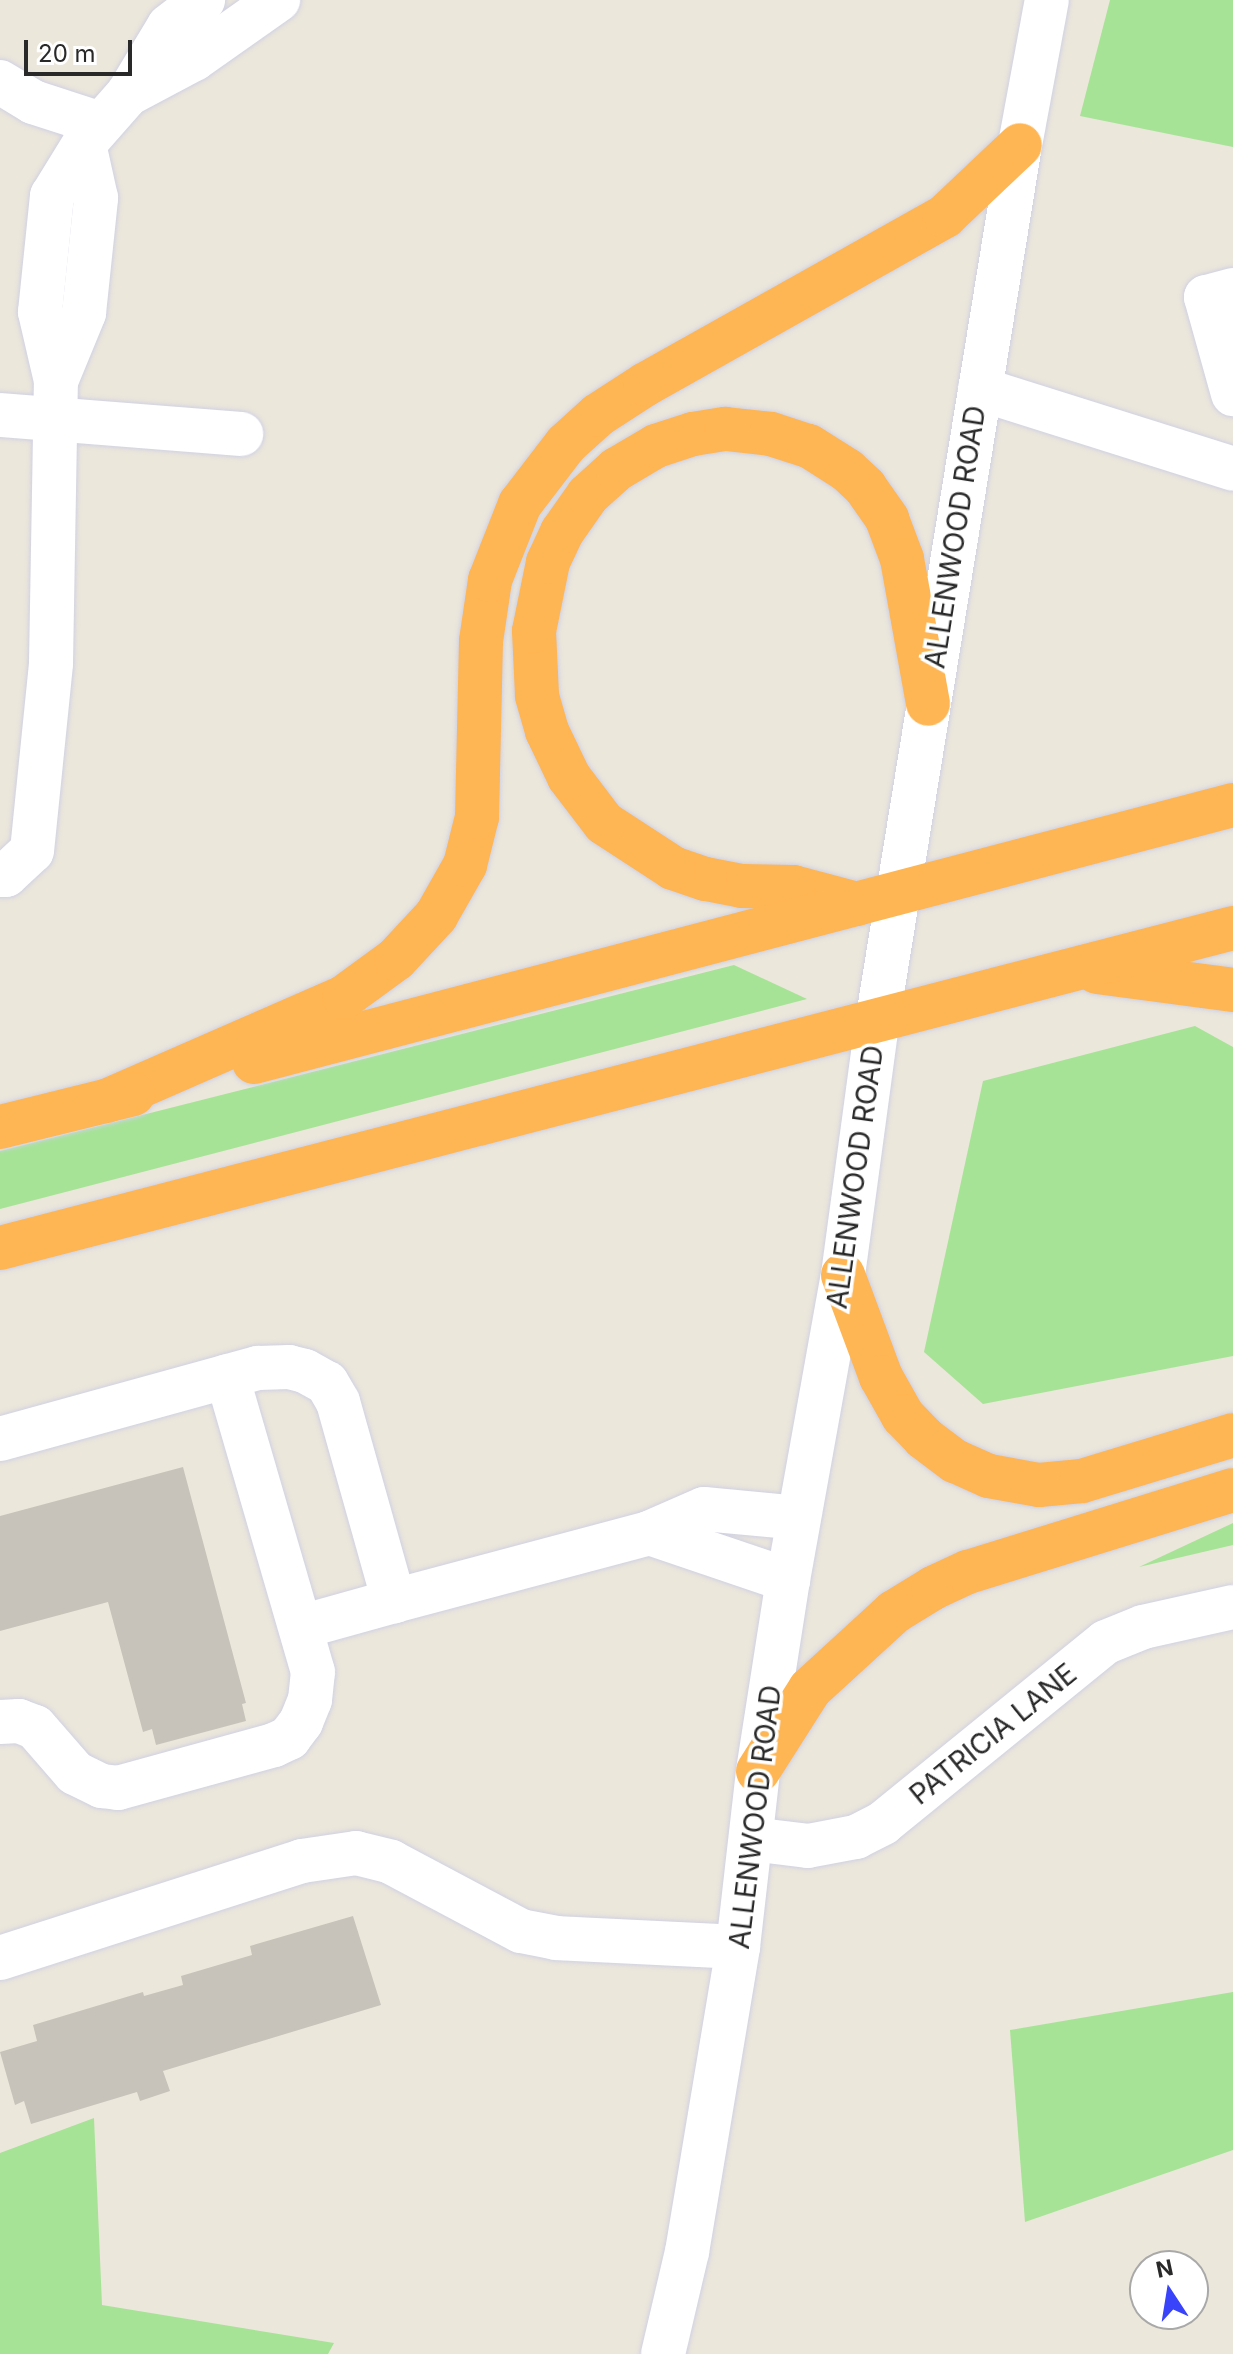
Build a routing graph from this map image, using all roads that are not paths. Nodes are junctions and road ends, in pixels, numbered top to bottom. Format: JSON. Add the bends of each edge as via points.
{"nodes":[{"id":1,"x":203,"y":0,"type":"edge"},
{"id":2,"x":278,"y":0,"type":"edge"},
{"id":3,"x":1047,"y":0,"type":"edge"},
{"id":4,"x":0,"y":82,"type":"edge"},
{"id":5,"x":104,"y":121,"type":"junction"},
{"id":6,"x":1020,"y":145,"type":"junction"},
{"id":7,"x":1233,"y":290,"type":"edge"},
{"id":8,"x":980,"y":389,"type":"junction"},
{"id":9,"x":1233,"y":394,"type":"edge"},
{"id":10,"x":56,"y":400,"type":"junction"},
{"id":11,"x":0,"y":415,"type":"edge"},
{"id":12,"x":241,"y":434,"type":"dead end"},
{"id":13,"x":1233,"y":469,"type":"edge"},
{"id":14,"x":928,"y":704,"type":"junction"},
{"id":15,"x":1233,"y":805,"type":"edge"},
{"id":16,"x":0,"y":875,"type":"edge"},
{"id":17,"x":879,"y":900,"type":"junction"},
{"id":18,"x":1233,"y":928,"type":"edge"},
{"id":19,"x":1075,"y":969,"type":"junction"},
{"id":20,"x":1233,"y":990,"type":"edge"},
{"id":21,"x":877,"y":1023,"type":"junction"},
{"id":22,"x":106,"y":1101,"type":"junction"},
{"id":23,"x":0,"y":1127,"type":"edge"},
{"id":24,"x":0,"y":1248,"type":"edge"},
{"id":25,"x":843,"y":1275,"type":"junction"},
{"id":26,"x":227,"y":1376,"type":"junction"},
{"id":27,"x":1233,"y":1435,"type":"edge"},
{"id":28,"x":0,"y":1439,"type":"edge"},
{"id":29,"x":1233,"y":1490,"type":"edge"},
{"id":30,"x":799,"y":1518,"type":"junction"},
{"id":31,"x":649,"y":1533,"type":"junction"},
{"id":32,"x":788,"y":1580,"type":"junction"},
{"id":33,"x":394,"y":1601,"type":"junction"},
{"id":34,"x":1233,"y":1607,"type":"edge"},
{"id":35,"x":301,"y":1627,"type":"junction"},
{"id":36,"x":0,"y":1722,"type":"edge"},
{"id":37,"x":758,"y":1771,"type":"junction"},
{"id":38,"x":751,"y":1839,"type":"junction"},
{"id":39,"x":738,"y":1947,"type":"junction"},
{"id":40,"x":0,"y":1958,"type":"edge"},
{"id":41,"x":663,"y":2354,"type":"edge"}],
"edges":[{"from":1,"to":5,"type":"street","via":[[169,26]]},
{"from":2,"to":5,"type":"street"},
{"from":3,"to":6,"type":"street","name":"ALLENWOOD ROAD"},
{"from":4,"to":5,"type":"street","via":[[33,102]]},
{"from":5,"to":10,"type":"street","via":[[52,196],[40,312]]},
{"from":6,"to":8,"type":"street","name":"ALLENWOOD ROAD"},
{"from":6,"to":22,"type":"highway","via":[[945,216],[646,384],[566,444],[520,504],[490,580],[481,641],[477,817],[465,865],[436,916],[396,959],[344,997]]},
{"from":7,"to":9,"type":"street","via":[[1206,297]]},
{"from":8,"to":13,"type":"street"},
{"from":8,"to":14,"type":"street","name":"ALLENWOOD ROAD"},
{"from":10,"to":11,"type":"street"},
{"from":10,"to":12,"type":"street"},
{"from":10,"to":16,"type":"street","via":[[51,663],[32,851]]},
{"from":14,"to":17,"type":"street","name":"ALLENWOOD ROAD"},
{"from":14,"to":17,"type":"highway","via":[[902,559],[887,519],[856,479],[809,446],[771,434],[726,429],[656,446],[617,469],[588,495],[548,562],[534,631],[537,695],[569,777],[604,823],[673,868],[705,879]]},
{"from":15,"to":17,"type":"highway"},
{"from":17,"to":21,"type":"street","name":"ALLENWOOD ROAD"},
{"from":17,"to":22,"type":"highway"},
{"from":18,"to":19,"type":"highway"},
{"from":19,"to":20,"type":"highway"},
{"from":19,"to":21,"type":"highway"},
{"from":21,"to":24,"type":"highway"},
{"from":21,"to":25,"type":"street","name":"ALLENWOOD ROAD"},
{"from":22,"to":23,"type":"highway"},
{"from":25,"to":27,"type":"highway","via":[[881,1377],[903,1416],[955,1461],[989,1476],[1039,1485],[1082,1481]]},
{"from":25,"to":30,"type":"street","name":"ALLENWOOD ROAD"},
{"from":26,"to":28,"type":"street"},
{"from":26,"to":33,"type":"street","via":[[289,1367],[317,1376],[334,1392]]},
{"from":26,"to":35,"type":"street"},
{"from":29,"to":37,"type":"highway","via":[[968,1572],[933,1588],[894,1612],[810,1689]]},
{"from":30,"to":31,"type":"street","via":[[704,1509]]},
{"from":30,"to":32,"type":"street","name":"ALLENWOOD ROAD"},
{"from":31,"to":32,"type":"street"},
{"from":31,"to":33,"type":"street"},
{"from":32,"to":37,"type":"street","name":"ALLENWOOD ROAD"},
{"from":33,"to":35,"type":"street"},
{"from":34,"to":38,"type":"street","name":"PATRICIA LANE","via":[[1143,1627],[1106,1642],[883,1823],[856,1837],[808,1846]]},
{"from":35,"to":36,"type":"street","via":[[313,1672],[310,1700],[295,1731],[274,1745],[118,1788],[75,1773],[35,1727]]},
{"from":37,"to":38,"type":"street","name":"ALLENWOOD ROAD"},
{"from":38,"to":39,"type":"street","name":"ALLENWOOD ROAD"},
{"from":39,"to":40,"type":"street","via":[[556,1938],[521,1931],[391,1862],[356,1853],[302,1861]]},
{"from":39,"to":41,"type":"street","name":"ALLENWOOD ROAD","via":[[687,2252]]}]}
